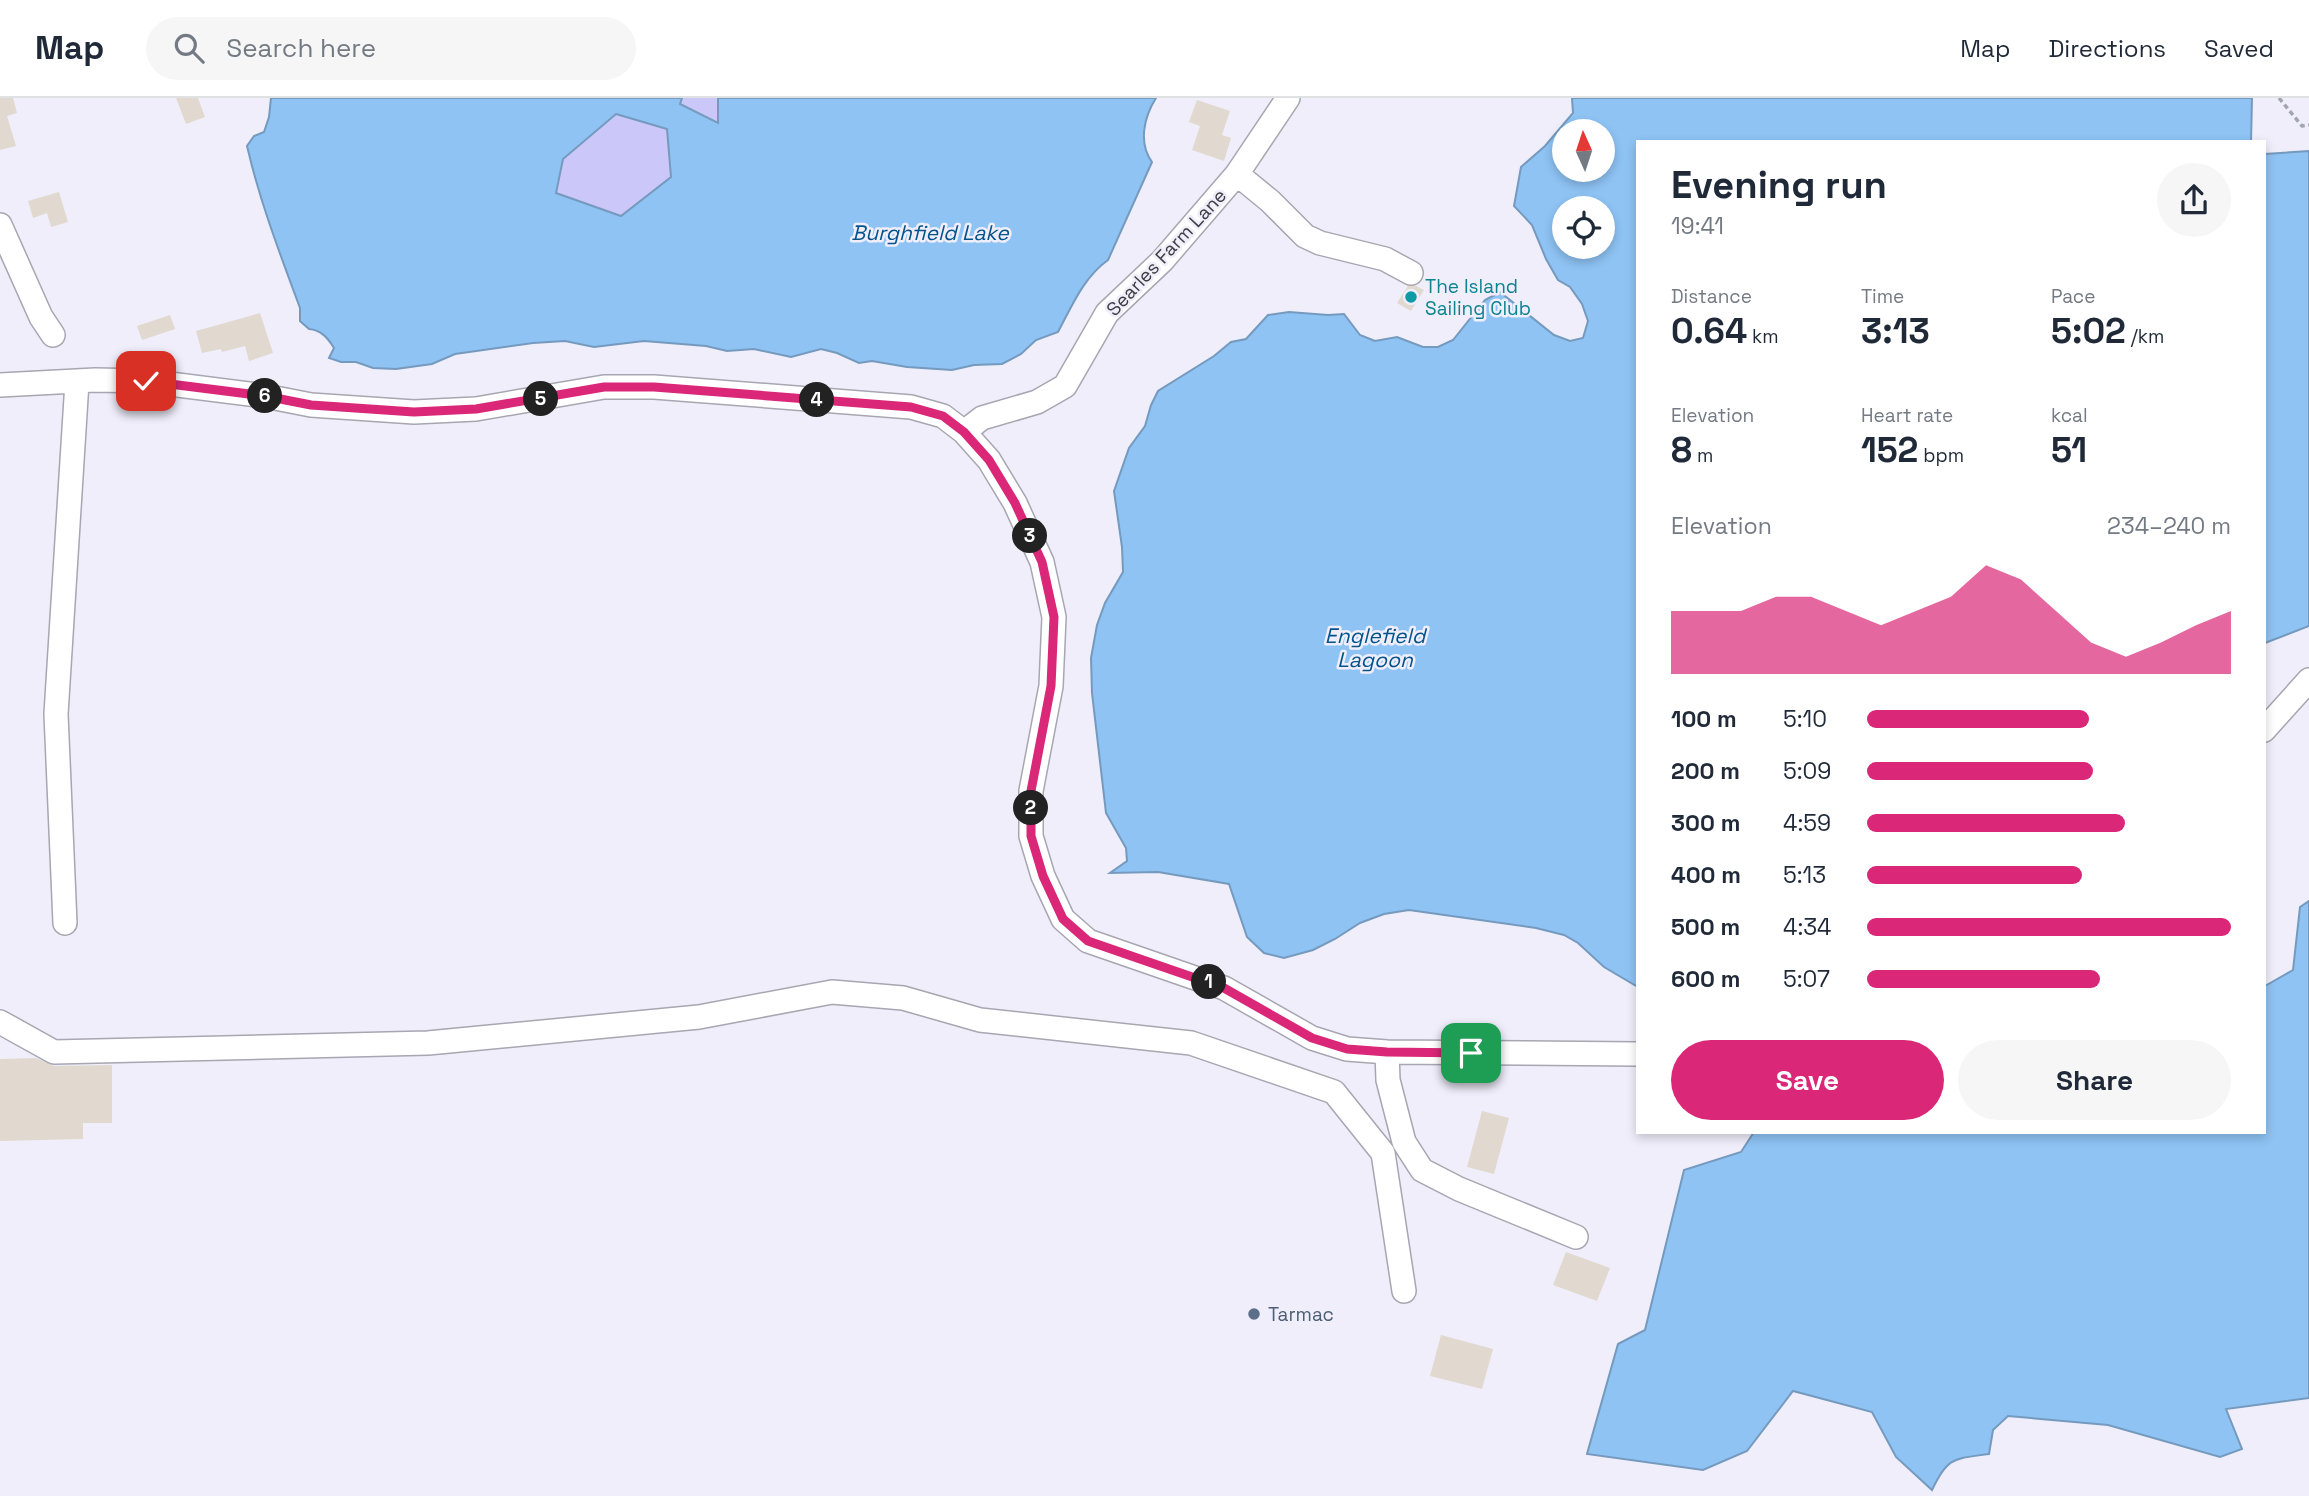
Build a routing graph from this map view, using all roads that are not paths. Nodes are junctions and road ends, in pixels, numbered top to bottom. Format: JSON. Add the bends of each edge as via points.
{"nodes":[{"id":1,"x":1288,"y":98,"type":"edge"},
{"id":2,"x":1237,"y":174,"type":"junction"},
{"id":3,"x":0,"y":225,"type":"edge"},
{"id":4,"x":1411,"y":273,"type":"dead end"},
{"id":5,"x":42,"y":327,"type":"dead end"},
{"id":6,"x":77,"y":382,"type":"junction"},
{"id":7,"x":0,"y":385,"type":"edge"},
{"id":8,"x":964,"y":432,"type":"junction"},
{"id":9,"x":2309,"y":680,"type":"edge"},
{"id":10,"x":2266,"y":728,"type":"edge"},
{"id":11,"x":65,"y":923,"type":"dead end"},
{"id":12,"x":1,"y":1021,"type":"edge"},
{"id":13,"x":1387,"y":1052,"type":"junction"},
{"id":14,"x":1636,"y":1054,"type":"edge"},
{"id":15,"x":1576,"y":1237,"type":"dead end"},
{"id":16,"x":1405,"y":1291,"type":"dead end"}],
"edges":[{"from":1,"to":2,"type":"street","name":"Searles Farm Lane"},
{"from":2,"to":4,"type":"street","via":[[1305,236],[1340,250],[1385,259]]},
{"from":2,"to":8,"type":"street","name":"Searles Farm Lane","via":[[1163,261],[1107,313],[1065,386],[1037,402],[982,418]]},
{"from":3,"to":5,"type":"street"},
{"from":6,"to":7,"type":"street"},
{"from":6,"to":8,"type":"street","via":[[146,381],[311,405],[414,412],[476,409],[604,387],[654,387],[911,407],[943,416]]},
{"from":6,"to":11,"type":"street","via":[[56,714]]},
{"from":8,"to":13,"type":"street","via":[[989,460],[1015,503],[1042,562],[1054,617],[1051,686],[1031,791],[1031,836],[1063,919],[1088,941],[1224,988],[1312,1038],[1347,1049]]},
{"from":9,"to":10,"type":"street"},
{"from":12,"to":16,"type":"street","via":[[54,1052],[428,1043],[699,1017],[832,992],[902,998],[980,1020],[1191,1043],[1334,1092],[1384,1153]]},
{"from":13,"to":14,"type":"street"},
{"from":13,"to":15,"type":"street","via":[[1388,1080],[1404,1142],[1422,1170]]}]}
